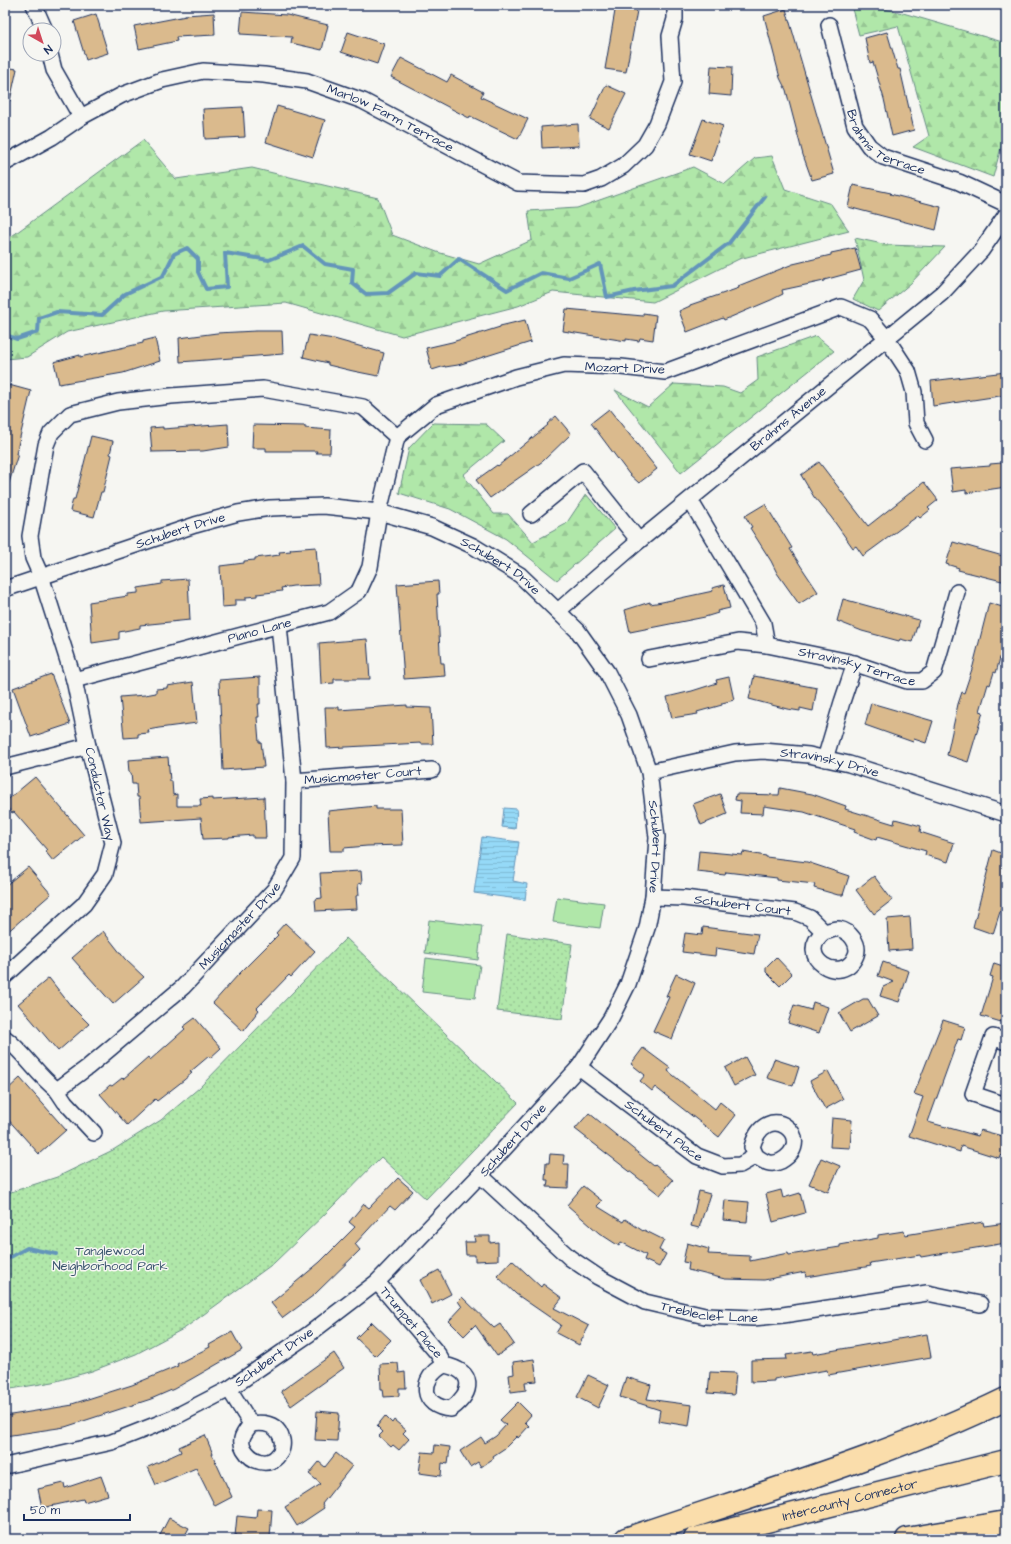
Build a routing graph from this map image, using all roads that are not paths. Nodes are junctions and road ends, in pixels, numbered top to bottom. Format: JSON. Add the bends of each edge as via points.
{"nodes":[{"id":1,"x":34,"y":5,"type":"edge"},
{"id":2,"x":685,"y":5,"type":"edge"},
{"id":3,"x":675,"y":12,"type":"edge"},
{"id":4,"x":41,"y":22,"type":"edge"},
{"id":5,"x":829,"y":25,"type":"dead end"},
{"id":6,"x":52,"y":62,"type":"edge"},
{"id":7,"x":81,"y":117,"type":"junction"},
{"id":8,"x":5,"y":163,"type":"edge"},
{"id":9,"x":1006,"y":204,"type":"edge"},
{"id":10,"x":1006,"y":215,"type":"edge"},
{"id":11,"x":887,"y":339,"type":"junction"},
{"id":12,"x":397,"y":437,"type":"junction"},
{"id":13,"x":925,"y":440,"type":"dead end"},
{"id":14,"x":690,"y":500,"type":"junction"},
{"id":15,"x":379,"y":512,"type":"junction"},
{"id":16,"x":531,"y":514,"type":"dead end"},
{"id":17,"x":639,"y":541,"type":"junction"},
{"id":18,"x":41,"y":576,"type":"junction"},
{"id":19,"x":5,"y":588,"type":"edge"},
{"id":20,"x":957,"y":592,"type":"dead end"},
{"id":21,"x":558,"y":611,"type":"junction"},
{"id":22,"x":279,"y":625,"type":"junction"},
{"id":23,"x":767,"y":645,"type":"junction"},
{"id":24,"x":649,"y":659,"type":"dead end"},
{"id":25,"x":855,"y":663,"type":"junction"},
{"id":26,"x":74,"y":680,"type":"junction"},
{"id":27,"x":88,"y":746,"type":"junction"},
{"id":28,"x":825,"y":759,"type":"junction"},
{"id":29,"x":5,"y":768,"type":"edge"},
{"id":30,"x":432,"y":770,"type":"dead end"},
{"id":31,"x":649,"y":772,"type":"junction"},
{"id":32,"x":294,"y":781,"type":"junction"},
{"id":33,"x":1006,"y":814,"type":"edge"},
{"id":34,"x":653,"y":897,"type":"junction"},
{"id":35,"x":824,"y":932,"type":"dead end"},
{"id":36,"x":5,"y":976,"type":"edge"},
{"id":37,"x":5,"y":1038,"type":"edge"},
{"id":38,"x":1006,"y":1042,"type":"edge"},
{"id":39,"x":579,"y":1067,"type":"junction"},
{"id":40,"x":57,"y":1090,"type":"junction"},
{"id":41,"x":1006,"y":1105,"type":"edge"},
{"id":42,"x":94,"y":1133,"type":"dead end"},
{"id":43,"x":756,"y":1156,"type":"dead end"},
{"id":44,"x":480,"y":1175,"type":"junction"},
{"id":45,"x":377,"y":1282,"type":"junction"},
{"id":46,"x":980,"y":1304,"type":"dead end"},
{"id":47,"x":444,"y":1365,"type":"dead end"},
{"id":48,"x":229,"y":1389,"type":"junction"},
{"id":49,"x":1006,"y":1399,"type":"edge"},
{"id":50,"x":251,"y":1424,"type":"dead end"},
{"id":51,"x":1006,"y":1461,"type":"edge"},
{"id":52,"x":5,"y":1466,"type":"edge"},
{"id":53,"x":1006,"y":1522,"type":"edge"},
{"id":54,"x":626,"y":1539,"type":"edge"},
{"id":55,"x":695,"y":1539,"type":"edge"},
{"id":56,"x":907,"y":1539,"type":"edge"}],
"edges":[{"from":1,"to":4,"type":"street"},
{"from":2,"to":3,"type":"street","name":"Marlow Farm Terrace"},
{"from":3,"to":7,"type":"street","name":"Marlow Farm Terrace","via":[[670,36],[674,82],[657,124],[644,145],[623,166],[601,179],[584,185],[518,183],[363,101],[307,81],[264,75],[203,71],[162,80],[122,95]]},
{"from":5,"to":9,"type":"street","name":"Brahms Terrace","via":[[855,126],[869,146],[883,157],[959,182]]},
{"from":6,"to":7,"type":"street"},
{"from":7,"to":8,"type":"street","name":"Marlow Farm Terrace","via":[[52,137]]},
{"from":10,"to":11,"type":"street","name":"Brahms Avenue","via":[[981,251],[942,293]]},
{"from":11,"to":12,"type":"street","name":"Mozart Drive","via":[[870,319],[841,307],[666,372],[564,365],[516,377],[436,405]]},
{"from":11,"to":13,"type":"street","name":"Mozart Drive","via":[[908,371],[914,392],[916,423]]},
{"from":11,"to":14,"type":"street","name":"Brahms Avenue"},
{"from":12,"to":15,"type":"street"},
{"from":12,"to":18,"type":"street","name":"Conductor Way","via":[[363,407],[263,389],[118,402],[70,414],[51,433],[30,536],[33,558]]},
{"from":14,"to":17,"type":"street","name":"Brahms Avenue"},
{"from":14,"to":23,"type":"street","via":[[763,623]]},
{"from":15,"to":18,"type":"street","name":"Schubert Drive","via":[[324,506],[270,508],[238,513]]},
{"from":15,"to":21,"type":"street","name":"Schubert Drive","via":[[432,527],[473,546],[520,575]]},
{"from":15,"to":22,"type":"street","name":"Piano Lane","via":[[370,567],[359,591],[329,612]]},
{"from":16,"to":17,"type":"street","via":[[583,471]]},
{"from":17,"to":21,"type":"street","name":"Brahms Avenue"},
{"from":18,"to":19,"type":"street","name":"Schubert Drive"},
{"from":18,"to":26,"type":"street","name":"Conductor Way"},
{"from":20,"to":25,"type":"street","name":"Stravinsky Terrace","via":[[934,672],[922,681],[907,681]]},
{"from":21,"to":31,"type":"street","name":"Schubert Drive","via":[[578,632],[607,672],[629,714]]},
{"from":22,"to":26,"type":"street","name":"Piano Lane"},
{"from":22,"to":32,"type":"street","name":"Musicmaster Drive"},
{"from":23,"to":24,"type":"street","name":"Stravinsky Terrace","via":[[738,642]]},
{"from":23,"to":25,"type":"street","name":"Stravinsky Terrace"},
{"from":25,"to":28,"type":"street"},
{"from":26,"to":27,"type":"street","name":"Conductor Way"},
{"from":27,"to":29,"type":"street"},
{"from":27,"to":36,"type":"street","name":"Conductor Way","via":[[113,843],[105,874],[84,904]]},
{"from":28,"to":31,"type":"street","name":"Stravinsky Drive","via":[[763,751],[735,753]]},
{"from":28,"to":33,"type":"street","name":"Stravinsky Drive","via":[[849,764]]},
{"from":30,"to":32,"type":"street","name":"Musicmaster Court"},
{"from":31,"to":34,"type":"street","name":"Schubert Drive","via":[[657,837]]},
{"from":32,"to":40,"type":"street","name":"Musicmaster Drive","via":[[293,858],[274,890],[183,987]]},
{"from":34,"to":35,"type":"street","name":"Schubert Court","via":[[684,898],[794,912],[810,918],[819,924]]},
{"from":34,"to":39,"type":"street","name":"Schubert Drive","via":[[647,928],[628,984],[611,1018]]},
{"from":37,"to":40,"type":"street","via":[[45,1081]]},
{"from":38,"to":41,"type":"street","via":[[993,1038],[973,1094]]},
{"from":39,"to":43,"type":"street","name":"Schubert Place","via":[[697,1156],[723,1166],[740,1165]]},
{"from":39,"to":44,"type":"street","name":"Schubert Drive"},
{"from":40,"to":42,"type":"street"},
{"from":44,"to":45,"type":"street","name":"Schubert Drive"},
{"from":44,"to":46,"type":"street","name":"Trebleclef Lane","via":[[570,1258],[598,1277],[645,1302],[705,1316],[753,1318],[927,1293]]},
{"from":45,"to":47,"type":"street","name":"Trumpet Place","via":[[438,1354]]},
{"from":45,"to":48,"type":"street","name":"Schubert Drive","via":[[309,1334]]},
{"from":48,"to":50,"type":"street"},
{"from":48,"to":52,"type":"street","name":"Schubert Drive","via":[[173,1418],[112,1442]]},
{"from":49,"to":54,"type":"highway","via":[[960,1421],[865,1458]]},
{"from":51,"to":55,"type":"highway","name":"Intercounty Connector"},
{"from":53,"to":56,"type":"highway"}]}
